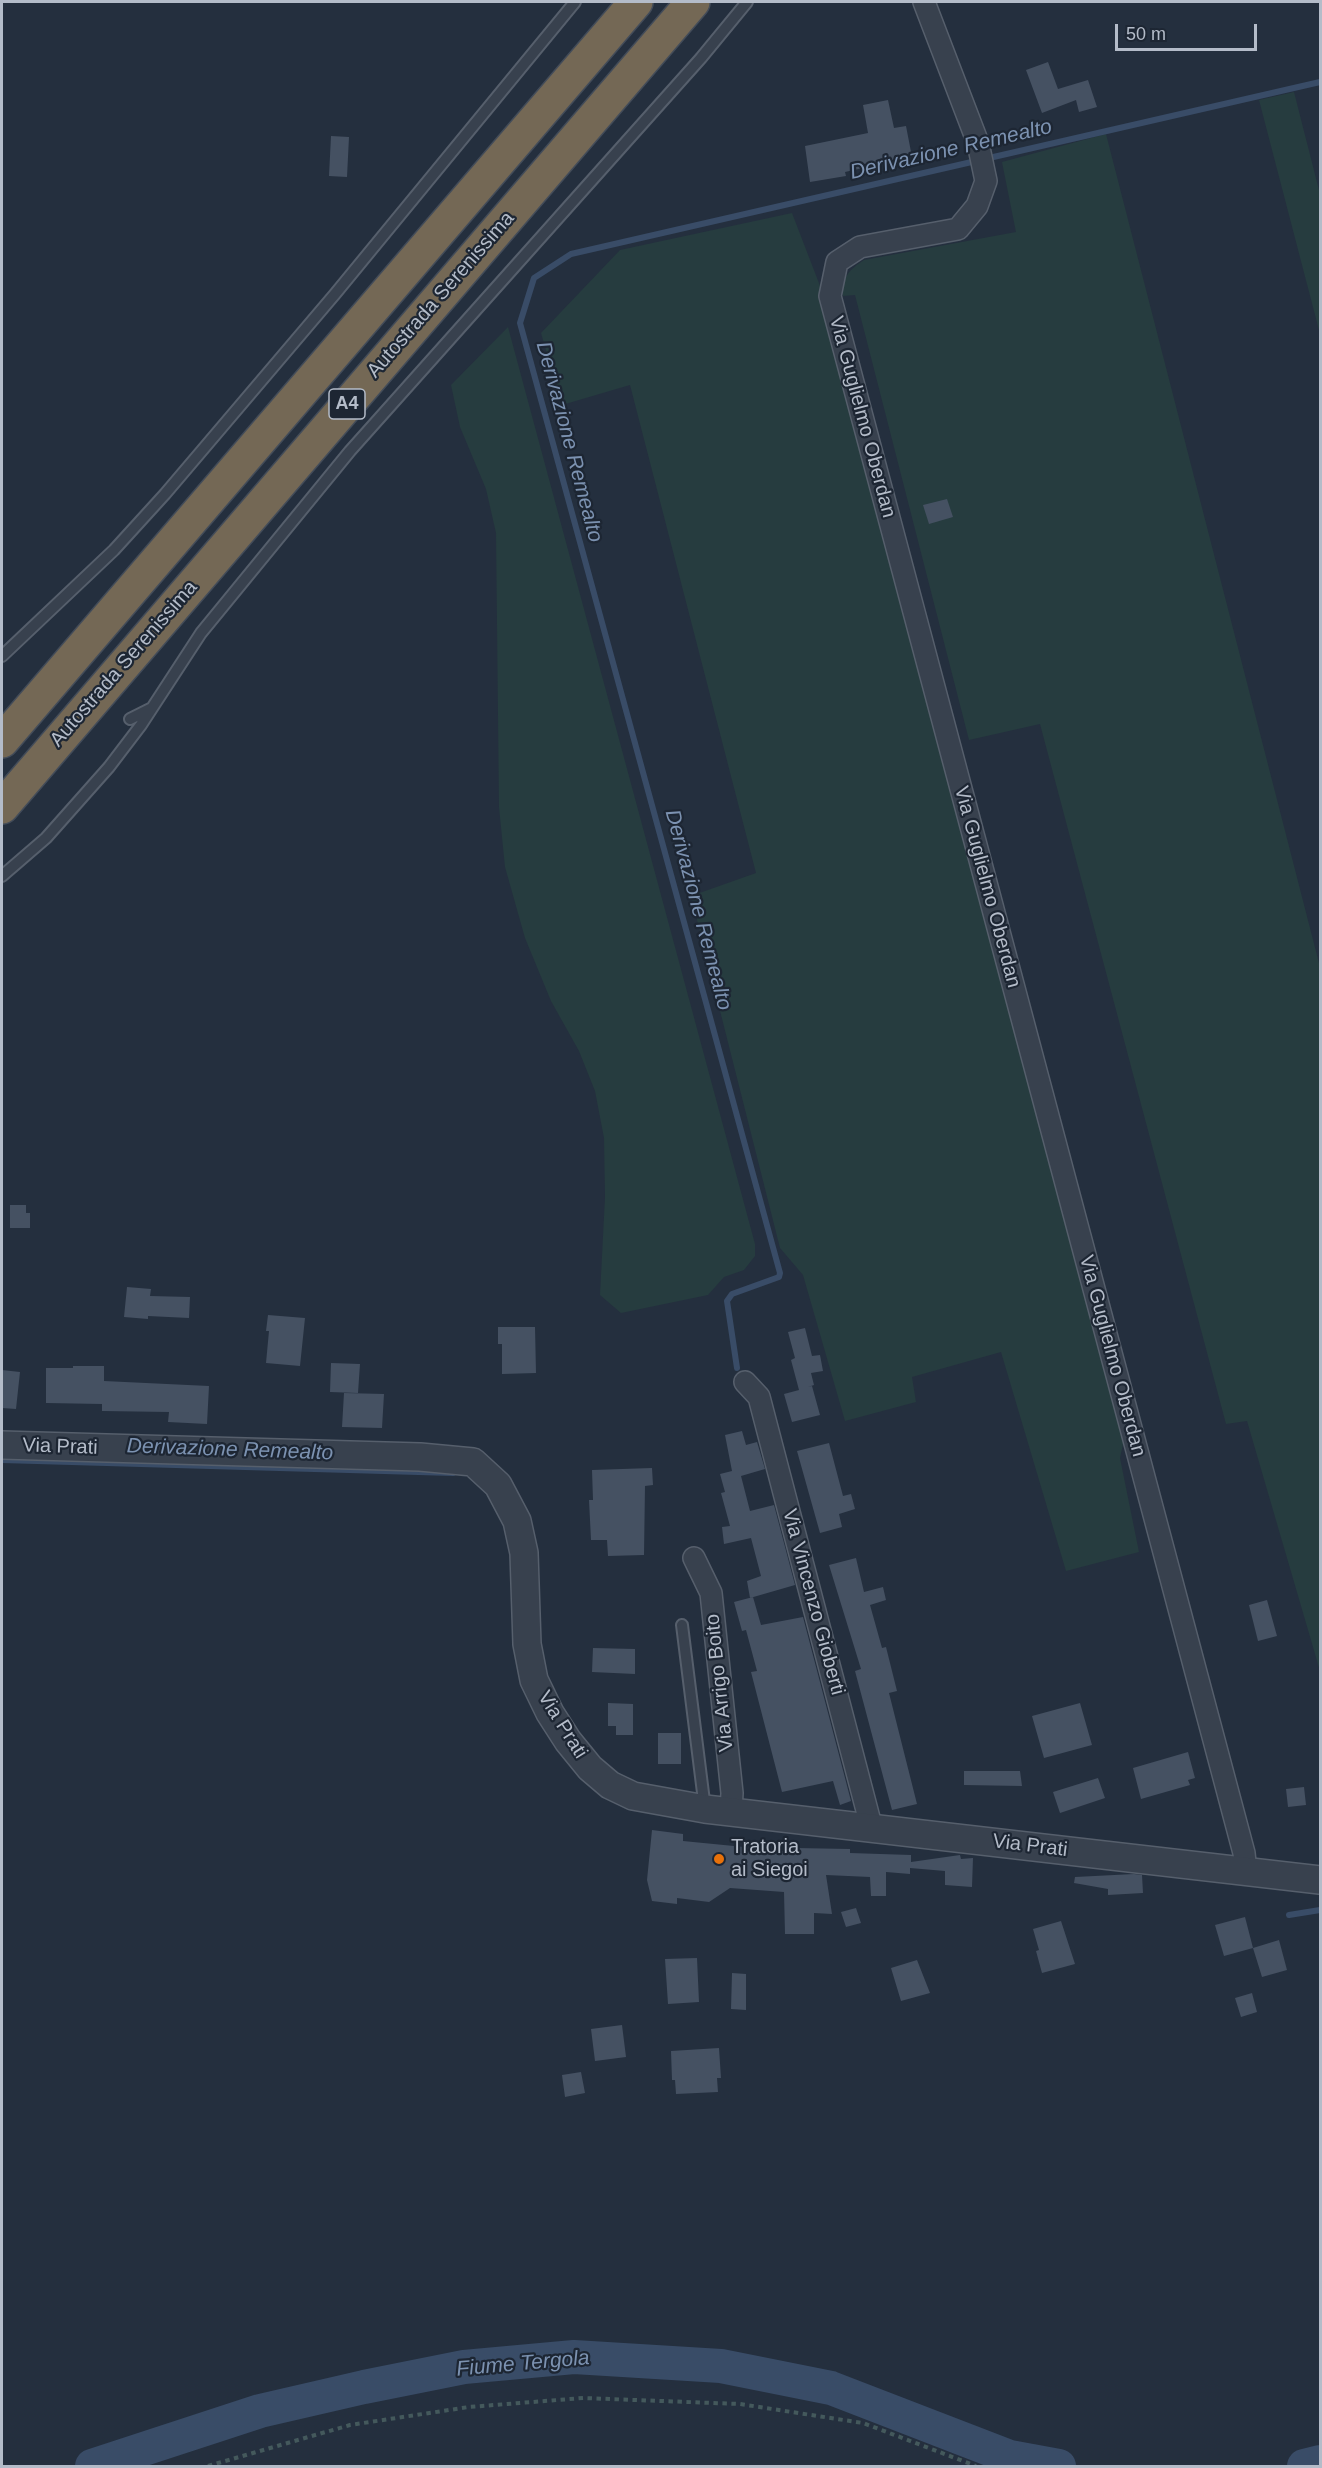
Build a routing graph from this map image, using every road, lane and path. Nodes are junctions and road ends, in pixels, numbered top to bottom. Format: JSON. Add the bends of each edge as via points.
{"nodes":[{"id":1,"x":575,"y":2,"type":"edge"},
{"id":2,"x":636,"y":2,"type":"edge"},
{"id":3,"x":693,"y":2,"type":"edge"},
{"id":4,"x":747,"y":2,"type":"edge"},
{"id":5,"x":924,"y":2,"type":"edge"},
{"id":6,"x":2,"y":656,"type":"edge"},
{"id":7,"x":153,"y":708,"type":"junction"},
{"id":8,"x":130,"y":719,"type":"dead end"},
{"id":9,"x":2,"y":741,"type":"edge"},
{"id":10,"x":2,"y":807,"type":"edge"},
{"id":11,"x":2,"y":876,"type":"edge"},
{"id":12,"x":745,"y":1382,"type":"dead end"},
{"id":13,"x":2,"y":1445,"type":"edge"},
{"id":14,"x":694,"y":1558,"type":"dead end"},
{"id":15,"x":682,"y":1625,"type":"dead end"},
{"id":16,"x":718,"y":1810,"type":"junction"},
{"id":17,"x":869,"y":1827,"type":"junction"},
{"id":18,"x":1246,"y":1872,"type":"junction"},
{"id":19,"x":1320,"y":1880,"type":"edge"},
{"id":20,"x":208,"y":2466,"type":"edge"},
{"id":21,"x":976,"y":2466,"type":"edge"}],
"edges":[{"from":1,"to":6,"type":"lane","via":[[165,494],[114,550]]},
{"from":2,"to":9,"type":"highway","number":"A4"},
{"from":3,"to":10,"type":"highway","name":"Autostrada Serenissima","number":"A4"},
{"from":4,"to":7,"type":"lane","via":[[350,450],[201,633]]},
{"from":5,"to":18,"type":"street","name":"Via Guglielmo Oberdan","via":[[978,143],[986,181],[977,206],[958,229],[860,248],[837,262],[830,296]]},
{"from":7,"to":8,"type":"lane"},
{"from":7,"to":11,"type":"lane","via":[[109,767],[46,838]]},
{"from":12,"to":17,"type":"street","name":"Via Vincenzo Gioberti","via":[[759,1397]]},
{"from":13,"to":16,"type":"street","name":"Via Prati","via":[[420,1457],[473,1462],[498,1485],[517,1521],[524,1553],[527,1644],[534,1680],[568,1742],[610,1785],[633,1796]]},
{"from":14,"to":16,"type":"street","name":"Via Arrigo Boito","via":[[711,1593],[732,1793]]},
{"from":15,"to":16,"type":"lane"},
{"from":16,"to":17,"type":"street","name":"Via Prati"},
{"from":17,"to":18,"type":"street","name":"Via Prati"},
{"from":18,"to":19,"type":"street","name":"Via Prati"},
{"from":20,"to":21,"type":"path","via":[[350,2425],[469,2408],[583,2398],[740,2404],[863,2423]]}]}
